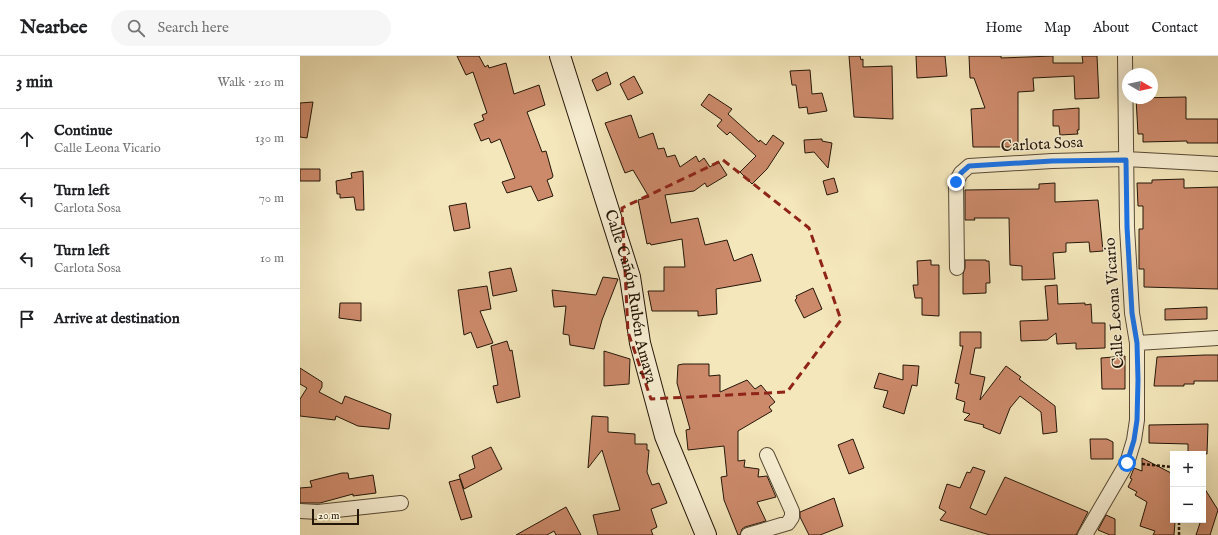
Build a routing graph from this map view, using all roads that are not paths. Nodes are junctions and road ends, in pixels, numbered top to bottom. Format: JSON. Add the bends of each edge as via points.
{"nodes":[{"id":1,"x":560,"y":56,"type":"edge"},
{"id":2,"x":1125,"y":56,"type":"edge"},
{"id":3,"x":1126,"y":160,"type":"junction"},
{"id":4,"x":1218,"y":164,"type":"edge"},
{"id":5,"x":957,"y":268,"type":"dead end"},
{"id":6,"x":1218,"y":338,"type":"edge"},
{"id":7,"x":1137,"y":343,"type":"junction"},
{"id":8,"x":767,"y":455,"type":"dead end"},
{"id":9,"x":401,"y":503,"type":"dead end"},
{"id":10,"x":300,"y":511,"type":"edge"},
{"id":11,"x":706,"y":535,"type":"edge"},
{"id":12,"x":748,"y":535,"type":"edge"},
{"id":13,"x":1085,"y":535,"type":"edge"}],
"edges":[{"from":1,"to":11,"type":"street","name":"Calle Cañón Rubén Amaya","via":[[630,277],[640,343],[665,436]]},
{"from":2,"to":3,"type":"street","name":"Calle Leona Vicario"},
{"from":3,"to":4,"type":"street","name":"Carlota Sosa"},
{"from":3,"to":5,"type":"street","name":"Carlota Sosa","via":[[969,166],[956,182]]},
{"from":3,"to":7,"type":"street","name":"Calle Leona Vicario","via":[[1127,234],[1132,313]]},
{"from":6,"to":7,"type":"street"},
{"from":7,"to":13,"type":"street","name":"Calle Leona Vicario","via":[[1137,420],[1134,440],[1127,463]]},
{"from":8,"to":12,"type":"street","via":[[792,511],[792,517],[788,523]]},
{"from":9,"to":10,"type":"street","via":[[318,512]]}]}
